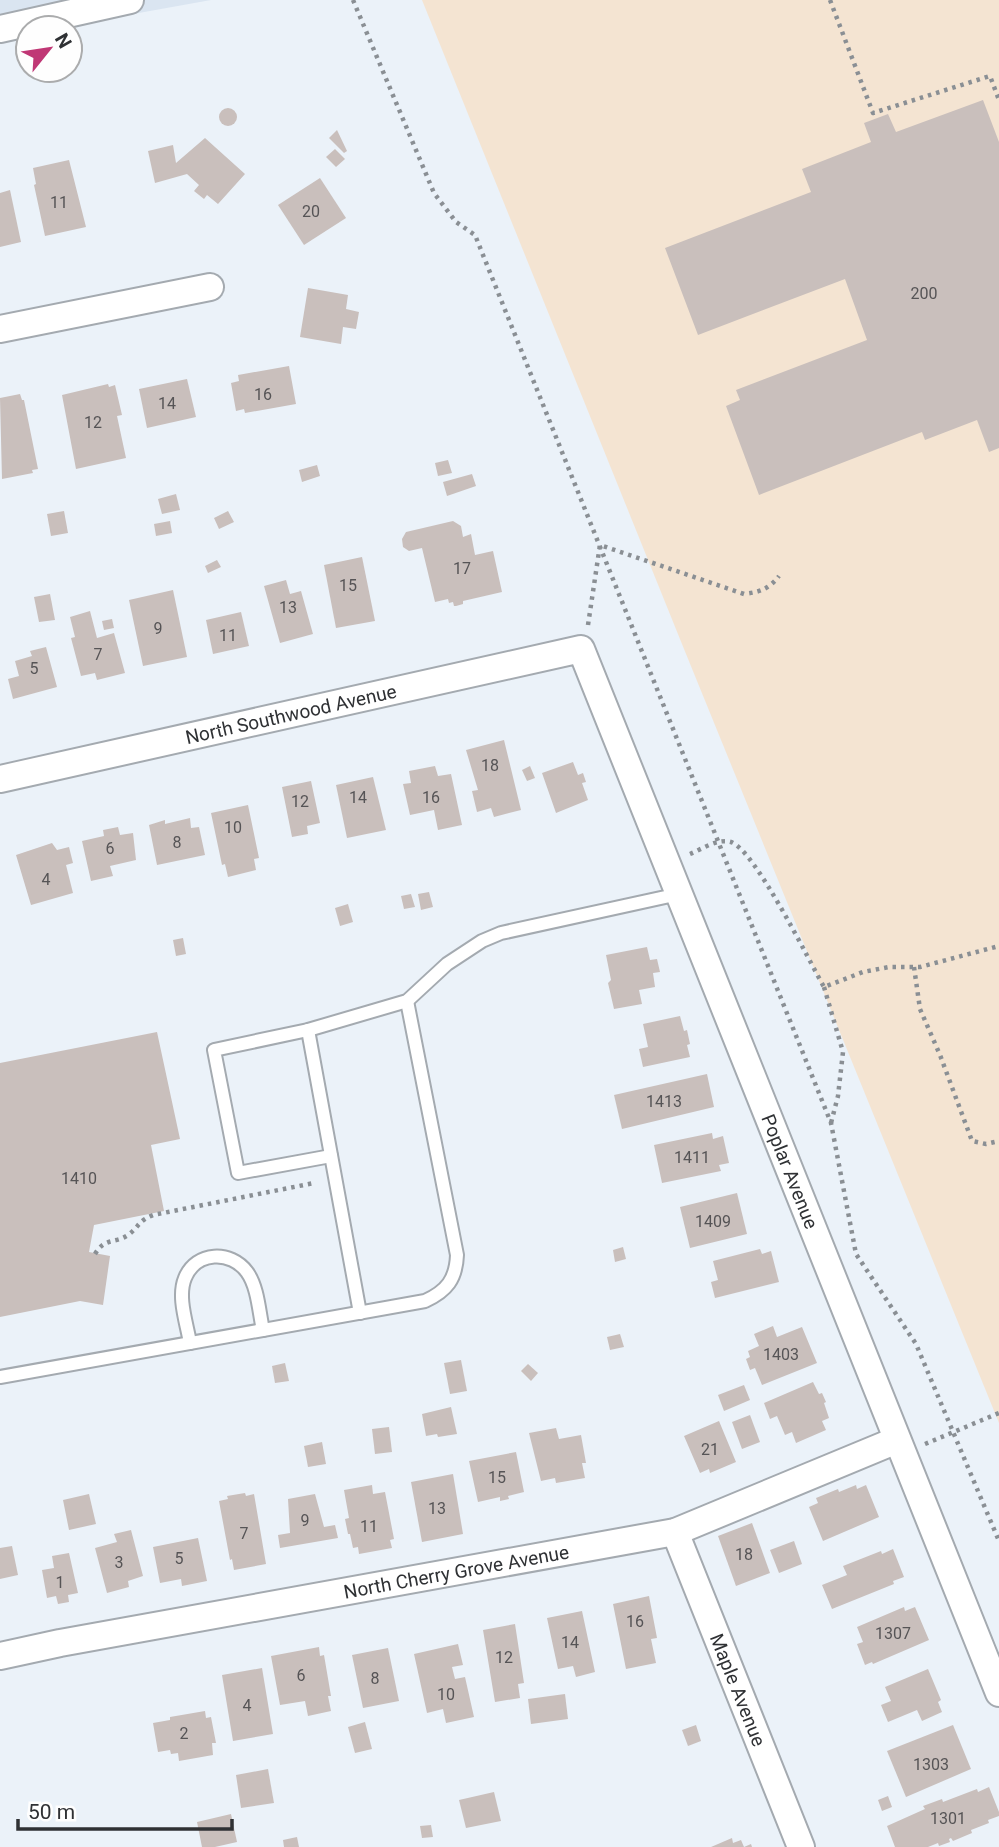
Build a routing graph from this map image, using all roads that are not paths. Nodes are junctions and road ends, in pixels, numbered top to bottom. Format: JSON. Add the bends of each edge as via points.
{"nodes":[{"id":1,"x":130,"y":0,"type":"edge"},
{"id":2,"x":0,"y":29,"type":"edge"},
{"id":3,"x":210,"y":287,"type":"dead end"},
{"id":4,"x":0,"y":329,"type":"edge"},
{"id":5,"x":581,"y":649,"type":"joint"},
{"id":6,"x":0,"y":779,"type":"edge"},
{"id":7,"x":679,"y":894,"type":"junction"},
{"id":8,"x":407,"y":1002,"type":"junction"},
{"id":9,"x":308,"y":1030,"type":"junction"},
{"id":10,"x":331,"y":1156,"type":"junction"},
{"id":11,"x":360,"y":1313,"type":"junction"},
{"id":12,"x":263,"y":1330,"type":"junction"},
{"id":13,"x":190,"y":1343,"type":"junction"},
{"id":14,"x":0,"y":1377,"type":"edge"},
{"id":15,"x":897,"y":1440,"type":"junction"},
{"id":16,"x":675,"y":1532,"type":"junction"},
{"id":17,"x":0,"y":1656,"type":"edge"},
{"id":18,"x":999,"y":1693,"type":"edge"},
{"id":19,"x":801,"y":1847,"type":"edge"}],
"edges":[{"from":1,"to":2,"type":"street"},
{"from":3,"to":4,"type":"street"},
{"from":5,"to":6,"type":"street","name":"North Southwood Avenue"},
{"from":5,"to":7,"type":"street","name":"Poplar Avenue"},
{"from":7,"to":8,"type":"lane","via":[[501,933],[447,964]]},
{"from":7,"to":15,"type":"street","name":"Poplar Avenue"},
{"from":8,"to":9,"type":"lane"},
{"from":8,"to":11,"type":"lane","via":[[457,1270],[439,1295]]},
{"from":9,"to":10,"type":"lane"},
{"from":9,"to":10,"type":"lane","via":[[214,1050],[238,1173]]},
{"from":10,"to":11,"type":"lane"},
{"from":11,"to":12,"type":"lane"},
{"from":12,"to":13,"type":"lane"},
{"from":12,"to":13,"type":"lane","via":[[248,1274],[226,1256],[212,1257],[192,1267],[184,1279]]},
{"from":13,"to":14,"type":"lane"},
{"from":15,"to":16,"type":"street","name":"North Cherry Grove Avenue"},
{"from":15,"to":18,"type":"street","name":"Poplar Avenue"},
{"from":16,"to":17,"type":"street","name":"North Cherry Grove Avenue"},
{"from":16,"to":19,"type":"street","name":"Maple Avenue"}]}
